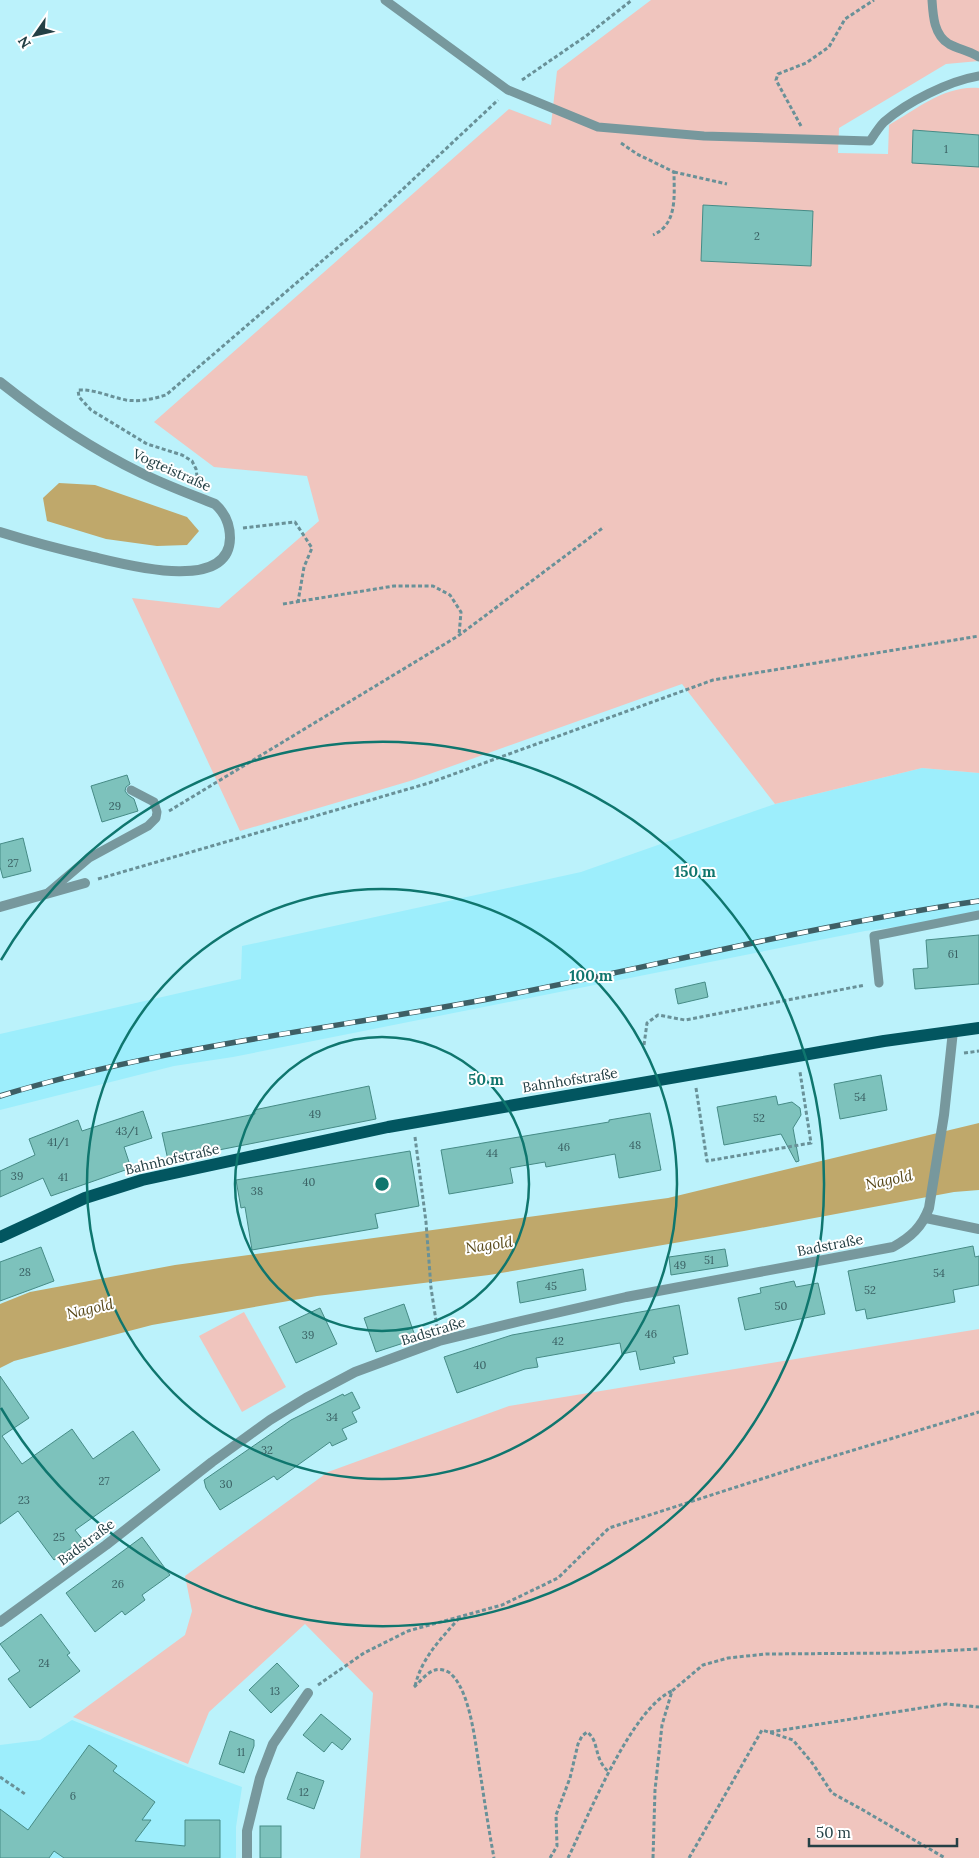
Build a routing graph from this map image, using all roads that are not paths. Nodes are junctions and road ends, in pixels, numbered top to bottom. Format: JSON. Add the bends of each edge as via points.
{"nodes":[{"id":1,"x":385,"y":0,"type":"edge"},
{"id":2,"x":932,"y":0,"type":"edge"},
{"id":3,"x":979,"y":57,"type":"edge"},
{"id":4,"x":979,"y":76,"type":"edge"},
{"id":5,"x":0,"y":382,"type":"edge"},
{"id":6,"x":0,"y":532,"type":"edge"},
{"id":7,"x":131,"y":790,"type":"dead end"},
{"id":8,"x":85,"y":883,"type":"road end"},
{"id":9,"x":49,"y":892,"type":"junction"},
{"id":10,"x":0,"y":907,"type":"edge"},
{"id":11,"x":979,"y":915,"type":"edge"},
{"id":12,"x":879,"y":983,"type":"road end"},
{"id":13,"x":979,"y":1028,"type":"edge"},
{"id":14,"x":952,"y":1031,"type":"junction"},
{"id":15,"x":928,"y":1213,"type":"junction"},
{"id":16,"x":979,"y":1229,"type":"edge"},
{"id":17,"x":0,"y":1237,"type":"edge"},
{"id":18,"x":0,"y":1622,"type":"edge"},
{"id":19,"x":308,"y":1693,"type":"road end"},
{"id":20,"x":247,"y":1858,"type":"edge"}],
"edges":[{"from":1,"to":4,"type":"lane","via":[[508,90],[598,127],[704,136],[870,141],[884,123],[914,100]]},
{"from":2,"to":3,"type":"lane","via":[[933,19],[940,34],[948,43]]},
{"from":5,"to":6,"type":"street","name":"Vogteistraße","via":[[39,413],[96,450],[215,504],[224,514],[230,529],[228,550],[216,563],[197,570],[168,572],[129,566]]},
{"from":7,"to":9,"type":"lane","via":[[154,802],[156,818],[148,826],[89,858]]},
{"from":8,"to":9,"type":"street"},
{"from":9,"to":10,"type":"street"},
{"from":11,"to":12,"type":"lane","via":[[874,936]]},
{"from":13,"to":14,"type":"main road","name":"Bahnhofstraße"},
{"from":14,"to":15,"type":"street","via":[[944,1115]]},
{"from":14,"to":17,"type":"main road","name":"Bahnhofstraße","via":[[413,1122],[142,1180],[85,1198]]},
{"from":15,"to":16,"type":"street"},
{"from":15,"to":18,"type":"street","name":"Badstraße","via":[[918,1231],[893,1247],[626,1297],[439,1341],[355,1372],[270,1420]]},
{"from":19,"to":20,"type":"street","via":[[273,1744],[260,1778],[247,1830]]}]}
